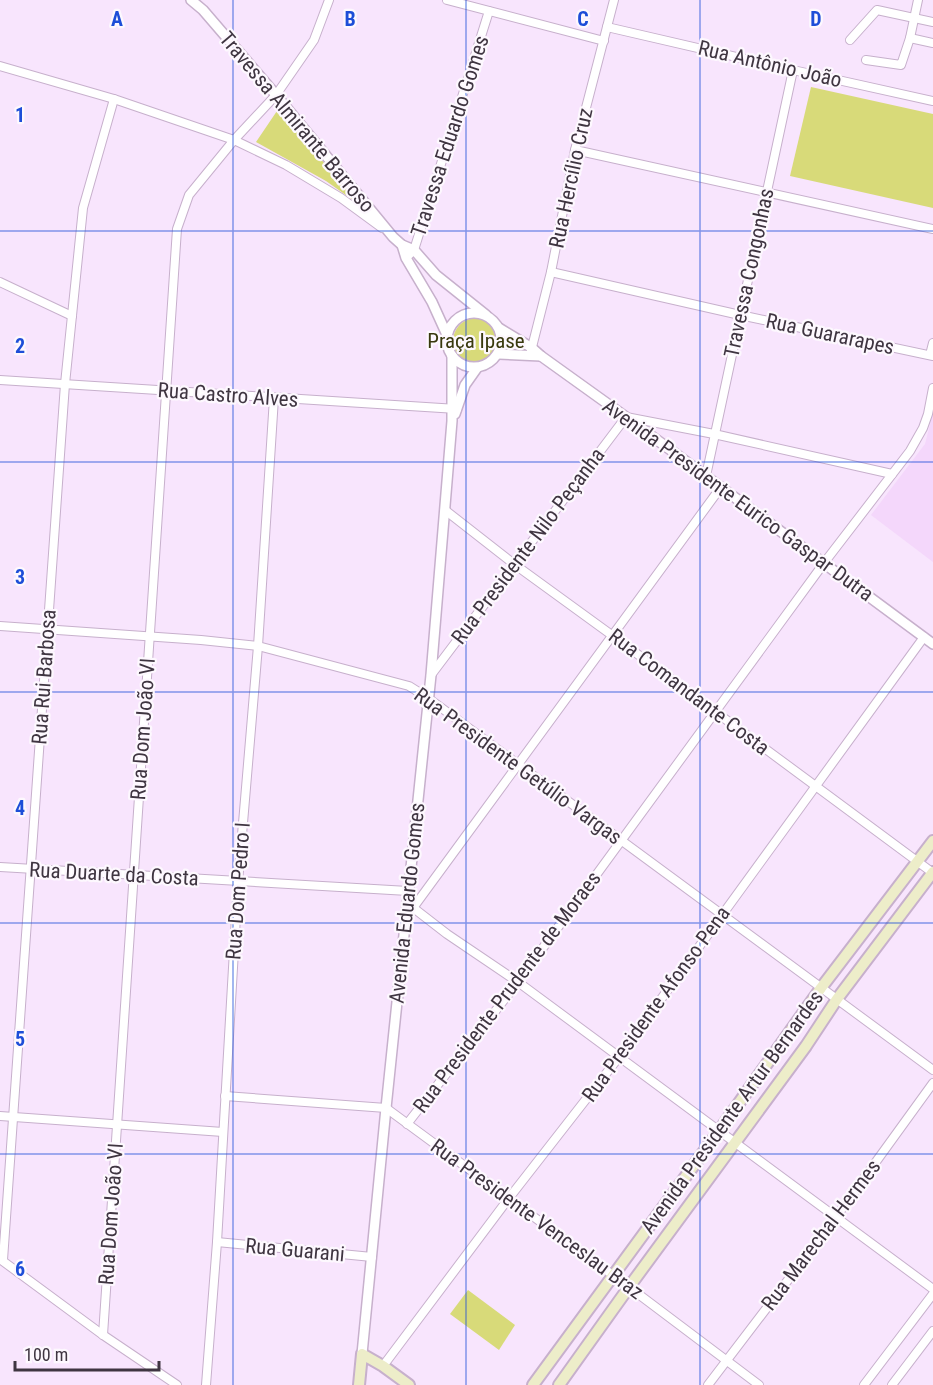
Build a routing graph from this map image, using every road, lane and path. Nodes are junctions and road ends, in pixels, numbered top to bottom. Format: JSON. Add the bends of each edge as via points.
{"nodes":[{"id":1,"x":191,"y":0,"type":"edge"},
{"id":2,"x":329,"y":0,"type":"edge"},
{"id":3,"x":447,"y":0,"type":"edge"},
{"id":4,"x":614,"y":0,"type":"edge"},
{"id":5,"x":918,"y":0,"type":"edge"},
{"id":6,"x":489,"y":11,"type":"junction"},
{"id":7,"x":914,"y":18,"type":"junction"},
{"id":8,"x":933,"y":22,"type":"edge"},
{"id":9,"x":607,"y":27,"type":"junction"},
{"id":10,"x":910,"y":38,"type":"junction"},
{"id":11,"x":850,"y":40,"type":"dead end"},
{"id":12,"x":604,"y":41,"type":"junction"},
{"id":13,"x":933,"y":43,"type":"edge"},
{"id":14,"x":866,"y":60,"type":"dead end"},
{"id":15,"x":0,"y":66,"type":"edge"},
{"id":16,"x":793,"y":70,"type":"junction"},
{"id":17,"x":276,"y":95,"type":"junction"},
{"id":18,"x":114,"y":99,"type":"junction"},
{"id":19,"x":933,"y":101,"type":"edge"},
{"id":20,"x":234,"y":140,"type":"junction"},
{"id":21,"x":575,"y":150,"type":"junction"},
{"id":22,"x":766,"y":192,"type":"junction"},
{"id":23,"x":933,"y":229,"type":"edge"},
{"id":24,"x":393,"y":237,"type":"junction"},
{"id":25,"x":402,"y":245,"type":"junction"},
{"id":26,"x":414,"y":250,"type":"junction"},
{"id":27,"x":406,"y":258,"type":"junction"},
{"id":28,"x":551,"y":272,"type":"junction"},
{"id":29,"x":0,"y":282,"type":"edge"},
{"id":30,"x":486,"y":315,"type":"junction"},
{"id":31,"x":740,"y":315,"type":"junction"},
{"id":32,"x":72,"y":316,"type":"junction"},
{"id":33,"x":499,"y":328,"type":"junction"},
{"id":34,"x":447,"y":335,"type":"junction"},
{"id":35,"x":933,"y":343,"type":"edge"},
{"id":36,"x":531,"y":352,"type":"junction"},
{"id":37,"x":499,"y":354,"type":"junction"},
{"id":38,"x":932,"y":355,"type":"edge"},
{"id":39,"x":452,"y":356,"type":"junction"},
{"id":40,"x":477,"y":368,"type":"junction"},
{"id":41,"x":0,"y":380,"type":"edge"},
{"id":42,"x":65,"y":384,"type":"junction"},
{"id":43,"x":933,"y":388,"type":"edge"},
{"id":44,"x":167,"y":391,"type":"junction"},
{"id":45,"x":274,"y":398,"type":"junction"},
{"id":46,"x":455,"y":409,"type":"junction"},
{"id":47,"x":626,"y":417,"type":"junction"},
{"id":48,"x":714,"y":434,"type":"junction"},
{"id":49,"x":892,"y":474,"type":"junction"},
{"id":50,"x":706,"y":476,"type":"junction"},
{"id":51,"x":722,"y":488,"type":"junction"},
{"id":52,"x":445,"y":510,"type":"junction"},
{"id":53,"x":824,"y":563,"type":"junction"},
{"id":54,"x":514,"y":564,"type":"junction"},
{"id":55,"x":0,"y":626,"type":"edge"},
{"id":56,"x":48,"y":629,"type":"junction"},
{"id":57,"x":149,"y":636,"type":"junction"},
{"id":58,"x":613,"y":636,"type":"junction"},
{"id":59,"x":924,"y":638,"type":"junction"},
{"id":60,"x":933,"y":644,"type":"edge"},
{"id":61,"x":258,"y":646,"type":"junction"},
{"id":62,"x":431,"y":675,"type":"junction"},
{"id":63,"x":428,"y":698,"type":"junction"},
{"id":64,"x":716,"y":712,"type":"junction"},
{"id":65,"x":518,"y":764,"type":"junction"},
{"id":66,"x":815,"y":787,"type":"junction"},
{"id":67,"x":622,"y":841,"type":"junction"},
{"id":68,"x":933,"y":841,"type":"edge"},
{"id":69,"x":917,"y":861,"type":"junction"},
{"id":70,"x":0,"y":867,"type":"edge"},
{"id":71,"x":30,"y":870,"type":"junction"},
{"id":72,"x":933,"y":873,"type":"edge"},
{"id":73,"x":134,"y":876,"type":"junction"},
{"id":74,"x":238,"y":882,"type":"junction"},
{"id":75,"x":408,"y":891,"type":"junction"},
{"id":76,"x":410,"y":906,"type":"junction"},
{"id":77,"x":722,"y":915,"type":"junction"},
{"id":78,"x":518,"y":982,"type":"junction"},
{"id":79,"x":821,"y":988,"type":"junction"},
{"id":80,"x":837,"y":999,"type":"junction"},
{"id":81,"x":619,"y":1057,"type":"junction"},
{"id":82,"x":933,"y":1070,"type":"edge"},
{"id":83,"x":933,"y":1083,"type":"edge"},
{"id":84,"x":225,"y":1095,"type":"junction"},
{"id":85,"x":386,"y":1108,"type":"junction"},
{"id":86,"x":0,"y":1116,"type":"edge"},
{"id":87,"x":13,"y":1117,"type":"junction"},
{"id":88,"x":117,"y":1124,"type":"junction"},
{"id":89,"x":407,"y":1124,"type":"junction"},
{"id":90,"x":719,"y":1131,"type":"junction"},
{"id":91,"x":223,"y":1132,"type":"junction"},
{"id":92,"x":735,"y":1142,"type":"junction"},
{"id":93,"x":509,"y":1198,"type":"junction"},
{"id":94,"x":836,"y":1217,"type":"junction"},
{"id":95,"x":217,"y":1242,"type":"junction"},
{"id":96,"x":372,"y":1257,"type":"junction"},
{"id":97,"x":1,"y":1259,"type":"edge"},
{"id":98,"x":613,"y":1275,"type":"junction"},
{"id":99,"x":629,"y":1287,"type":"junction"},
{"id":100,"x":933,"y":1289,"type":"edge"},
{"id":101,"x":933,"y":1294,"type":"edge"},
{"id":102,"x":933,"y":1331,"type":"edge"},
{"id":103,"x":103,"y":1335,"type":"junction"},
{"id":104,"x":362,"y":1354,"type":"junction"},
{"id":105,"x":726,"y":1360,"type":"junction"},
{"id":106,"x":383,"y":1366,"type":"junction"},
{"id":107,"x":177,"y":1385,"type":"edge"},
{"id":108,"x":206,"y":1385,"type":"edge"},
{"id":109,"x":359,"y":1385,"type":"edge"},
{"id":110,"x":409,"y":1385,"type":"edge"},
{"id":111,"x":533,"y":1385,"type":"edge"},
{"id":112,"x":559,"y":1385,"type":"edge"},
{"id":113,"x":708,"y":1385,"type":"edge"},
{"id":114,"x":759,"y":1385,"type":"edge"},
{"id":115,"x":864,"y":1385,"type":"edge"},
{"id":116,"x":892,"y":1385,"type":"edge"}],
"edges":[{"from":1,"to":17,"type":"street","name":"Travessa Almirante Barroso"},
{"from":2,"to":17,"type":"street","name":"Rua Dom João VI","via":[[314,40]]},
{"from":3,"to":6,"type":"street"},
{"from":4,"to":9,"type":"street","name":"Rua Hercílio Cruz"},
{"from":5,"to":7,"type":"street"},
{"from":6,"to":12,"type":"street"},
{"from":6,"to":26,"type":"street","name":"Travessa Eduardo Gomes"},
{"from":7,"to":8,"type":"street"},
{"from":7,"to":10,"type":"street"},
{"from":7,"to":11,"type":"street","via":[[877,10]]},
{"from":9,"to":12,"type":"street","name":"Rua Hercílio Cruz"},
{"from":9,"to":16,"type":"street","name":"Rua Antônio João"},
{"from":10,"to":13,"type":"street"},
{"from":10,"to":14,"type":"street","via":[[901,65]]},
{"from":12,"to":21,"type":"street","name":"Rua Hercílio Cruz"},
{"from":15,"to":18,"type":"street"},
{"from":16,"to":19,"type":"street","name":"Rua Antônio João"},
{"from":16,"to":22,"type":"street","name":"Travessa Congonhas"},
{"from":17,"to":20,"type":"street","name":"Rua Dom João VI"},
{"from":17,"to":24,"type":"street","name":"Travessa Almirante Barroso"},
{"from":18,"to":20,"type":"street"},
{"from":18,"to":32,"type":"street","name":"Rua Rui Barbosa","via":[[83,208]]},
{"from":20,"to":24,"type":"street","via":[[341,198]]},
{"from":20,"to":44,"type":"street","name":"Rua Dom João VI","via":[[189,195],[177,229]]},
{"from":21,"to":22,"type":"street"},
{"from":21,"to":28,"type":"street","name":"Rua Hercílio Cruz"},
{"from":22,"to":23,"type":"street"},
{"from":22,"to":31,"type":"street","name":"Travessa Congonhas"},
{"from":24,"to":25,"type":"street","name":"Travessa Almirante Barroso"},
{"from":25,"to":26,"type":"street","name":"Travessa Almirante Barroso"},
{"from":25,"to":27,"type":"street"},
{"from":26,"to":27,"type":"street","name":"Travessa Eduardo Gomes"},
{"from":26,"to":30,"type":"street","via":[[436,274]]},
{"from":27,"to":34,"type":"street"},
{"from":28,"to":31,"type":"street","name":"Rua Guararapes"},
{"from":28,"to":36,"type":"street","name":"Rua Hercílio Cruz"},
{"from":29,"to":32,"type":"street"},
{"from":30,"to":33,"type":"street"},
{"from":30,"to":34,"type":"street","via":[[472,313],[459,318]]},
{"from":31,"to":38,"type":"street","name":"Rua Guararapes"},
{"from":31,"to":48,"type":"street","name":"Travessa Congonhas"},
{"from":32,"to":42,"type":"street","name":"Rua Rui Barbosa"},
{"from":33,"to":36,"type":"street"},
{"from":33,"to":37,"type":"street"},
{"from":34,"to":39,"type":"street"},
{"from":35,"to":38,"type":"street"},
{"from":36,"to":37,"type":"street","name":"Avenida Presidente Eurico Gaspar Dutra"},
{"from":36,"to":47,"type":"street","name":"Avenida Presidente Eurico Gaspar Dutra"},
{"from":37,"to":40,"type":"street"},
{"from":39,"to":40,"type":"street","via":[[463,365]]},
{"from":39,"to":46,"type":"street","name":"Avenida Eduardo Gomes"},
{"from":40,"to":46,"type":"street"},
{"from":41,"to":42,"type":"street","name":"Rua Castro Alves"},
{"from":42,"to":44,"type":"street","name":"Rua Castro Alves"},
{"from":42,"to":56,"type":"street","name":"Rua Rui Barbosa"},
{"from":43,"to":49,"type":"street","name":"Rua Presidente Prudente de Moraes","via":[[920,436]]},
{"from":44,"to":45,"type":"street","name":"Rua Castro Alves"},
{"from":44,"to":57,"type":"street","name":"Rua Dom João VI"},
{"from":45,"to":46,"type":"street","name":"Rua Castro Alves"},
{"from":45,"to":61,"type":"street","name":"Rua Dom Pedro I"},
{"from":46,"to":52,"type":"street","name":"Avenida Eduardo Gomes"},
{"from":47,"to":48,"type":"street"},
{"from":47,"to":50,"type":"street","name":"Avenida Presidente Eurico Gaspar Dutra"},
{"from":47,"to":54,"type":"street","name":"Rua Presidente Nilo Peçanha"},
{"from":48,"to":49,"type":"street"},
{"from":48,"to":50,"type":"street","name":"Travessa Congonhas"},
{"from":49,"to":53,"type":"street","name":"Rua Presidente Prudente de Moraes"},
{"from":50,"to":51,"type":"street","name":"Avenida Presidente Eurico Gaspar Dutra"},
{"from":51,"to":53,"type":"street","name":"Avenida Presidente Eurico Gaspar Dutra"},
{"from":51,"to":58,"type":"street"},
{"from":52,"to":54,"type":"street","name":"Rua Comandante Costa"},
{"from":52,"to":62,"type":"street","name":"Avenida Eduardo Gomes"},
{"from":53,"to":59,"type":"street","name":"Avenida Presidente Eurico Gaspar Dutra"},
{"from":53,"to":64,"type":"street","name":"Rua Presidente Prudente de Moraes"},
{"from":54,"to":58,"type":"street","name":"Rua Comandante Costa"},
{"from":54,"to":62,"type":"street","name":"Rua Presidente Nilo Peçanha"},
{"from":55,"to":56,"type":"street","name":"Rua Presidente Getúlio Vargas"},
{"from":56,"to":57,"type":"street","name":"Rua Presidente Getúlio Vargas"},
{"from":56,"to":71,"type":"street","name":"Rua Rui Barbosa"},
{"from":57,"to":61,"type":"street","name":"Rua Presidente Getúlio Vargas"},
{"from":57,"to":73,"type":"street","name":"Rua Dom João VI"},
{"from":58,"to":64,"type":"street","name":"Rua Comandante Costa"},
{"from":58,"to":65,"type":"street"},
{"from":59,"to":60,"type":"street","name":"Avenida Presidente Eurico Gaspar Dutra"},
{"from":59,"to":66,"type":"street","name":"Rua Presidente Afonso Pena"},
{"from":61,"to":63,"type":"street","name":"Rua Presidente Getúlio Vargas","via":[[409,686]]},
{"from":61,"to":74,"type":"street","name":"Rua Dom Pedro I"},
{"from":62,"to":63,"type":"street","name":"Avenida Eduardo Gomes"},
{"from":63,"to":65,"type":"street","name":"Rua Presidente Getúlio Vargas"},
{"from":63,"to":75,"type":"street","name":"Avenida Eduardo Gomes"},
{"from":64,"to":66,"type":"street","name":"Rua Comandante Costa"},
{"from":64,"to":67,"type":"street","name":"Rua Presidente Prudente de Moraes"},
{"from":65,"to":67,"type":"street","name":"Rua Presidente Getúlio Vargas"},
{"from":65,"to":76,"type":"street"},
{"from":66,"to":69,"type":"street","name":"Rua Comandante Costa"},
{"from":66,"to":77,"type":"street","name":"Rua Presidente Afonso Pena"},
{"from":67,"to":77,"type":"street","name":"Rua Presidente Getúlio Vargas"},
{"from":67,"to":78,"type":"street","name":"Rua Presidente Prudente de Moraes"},
{"from":68,"to":69,"type":"main road","name":"Avenida Presidente Artur Bernardes"},
{"from":69,"to":72,"type":"street","name":"Rua Comandante Costa"},
{"from":69,"to":79,"type":"main road","name":"Avenida Presidente Artur Bernardes"},
{"from":70,"to":71,"type":"street","name":"Rua Duarte da Costa"},
{"from":71,"to":73,"type":"street","name":"Rua Duarte da Costa"},
{"from":71,"to":87,"type":"street","name":"Rua Rui Barbosa"},
{"from":72,"to":80,"type":"main road","name":"Avenida Presidente Artur Bernardes"},
{"from":73,"to":74,"type":"street","name":"Rua Duarte da Costa"},
{"from":73,"to":88,"type":"street","name":"Rua Dom João VI"},
{"from":74,"to":75,"type":"street","name":"Rua Duarte da Costa"},
{"from":74,"to":84,"type":"street","name":"Rua Dom Pedro I"},
{"from":75,"to":76,"type":"street","name":"Avenida Eduardo Gomes"},
{"from":76,"to":78,"type":"street"},
{"from":76,"to":85,"type":"street","name":"Avenida Eduardo Gomes"},
{"from":77,"to":79,"type":"street","name":"Rua Presidente Getúlio Vargas"},
{"from":77,"to":81,"type":"street","name":"Rua Presidente Afonso Pena"},
{"from":78,"to":81,"type":"street"},
{"from":78,"to":89,"type":"street","name":"Rua Presidente Prudente de Moraes"},
{"from":79,"to":80,"type":"street","name":"Rua Presidente Getúlio Vargas"},
{"from":79,"to":90,"type":"main road","name":"Avenida Presidente Artur Bernardes"},
{"from":80,"to":82,"type":"street","name":"Rua Presidente Getúlio Vargas"},
{"from":80,"to":92,"type":"main road","name":"Avenida Presidente Artur Bernardes"},
{"from":81,"to":90,"type":"street"},
{"from":81,"to":93,"type":"street","name":"Rua Presidente Afonso Pena"},
{"from":83,"to":94,"type":"street","name":"Rua Marechal Hermes"},
{"from":84,"to":85,"type":"street"},
{"from":84,"to":91,"type":"street","name":"Rua Dom Pedro I"},
{"from":85,"to":89,"type":"street","name":"Rua Presidente Venceslau Braz"},
{"from":85,"to":96,"type":"street","name":"Avenida Eduardo Gomes"},
{"from":86,"to":87,"type":"street"},
{"from":87,"to":88,"type":"street"},
{"from":87,"to":97,"type":"street","name":"Rua Rui Barbosa"},
{"from":88,"to":91,"type":"street"},
{"from":88,"to":103,"type":"street","name":"Rua Dom João VI"},
{"from":89,"to":93,"type":"street","name":"Rua Presidente Venceslau Braz"},
{"from":90,"to":92,"type":"street"},
{"from":90,"to":98,"type":"main road","name":"Avenida Presidente Artur Bernardes"},
{"from":91,"to":95,"type":"street","name":"Rua Dom Pedro I"},
{"from":92,"to":94,"type":"street"},
{"from":92,"to":99,"type":"main road","name":"Avenida Presidente Artur Bernardes"},
{"from":93,"to":98,"type":"street","name":"Rua Presidente Venceslau Braz"},
{"from":93,"to":106,"type":"street","name":"Rua Presidente Afonso Pena"},
{"from":94,"to":100,"type":"street"},
{"from":94,"to":105,"type":"street","name":"Rua Marechal Hermes"},
{"from":95,"to":96,"type":"street","name":"Rua Guarani"},
{"from":95,"to":108,"type":"street","name":"Rua Dom Pedro I"},
{"from":96,"to":104,"type":"street","name":"Avenida Eduardo Gomes"},
{"from":97,"to":103,"type":"street"},
{"from":98,"to":99,"type":"street","name":"Rua Presidente Venceslau Braz"},
{"from":98,"to":111,"type":"main road","name":"Avenida Presidente Artur Bernardes"},
{"from":99,"to":105,"type":"street","name":"Rua Presidente Venceslau Braz"},
{"from":99,"to":112,"type":"main road","name":"Avenida Presidente Artur Bernardes"},
{"from":101,"to":115,"type":"street"},
{"from":102,"to":116,"type":"street"},
{"from":103,"to":107,"type":"street"},
{"from":104,"to":106,"type":"main road"},
{"from":104,"to":109,"type":"main road","name":"Avenida Eduardo Gomes"},
{"from":105,"to":113,"type":"street","name":"Rua Marechal Hermes"},
{"from":105,"to":114,"type":"street","name":"Rua Presidente Venceslau Braz"},
{"from":106,"to":110,"type":"main road"}]}
